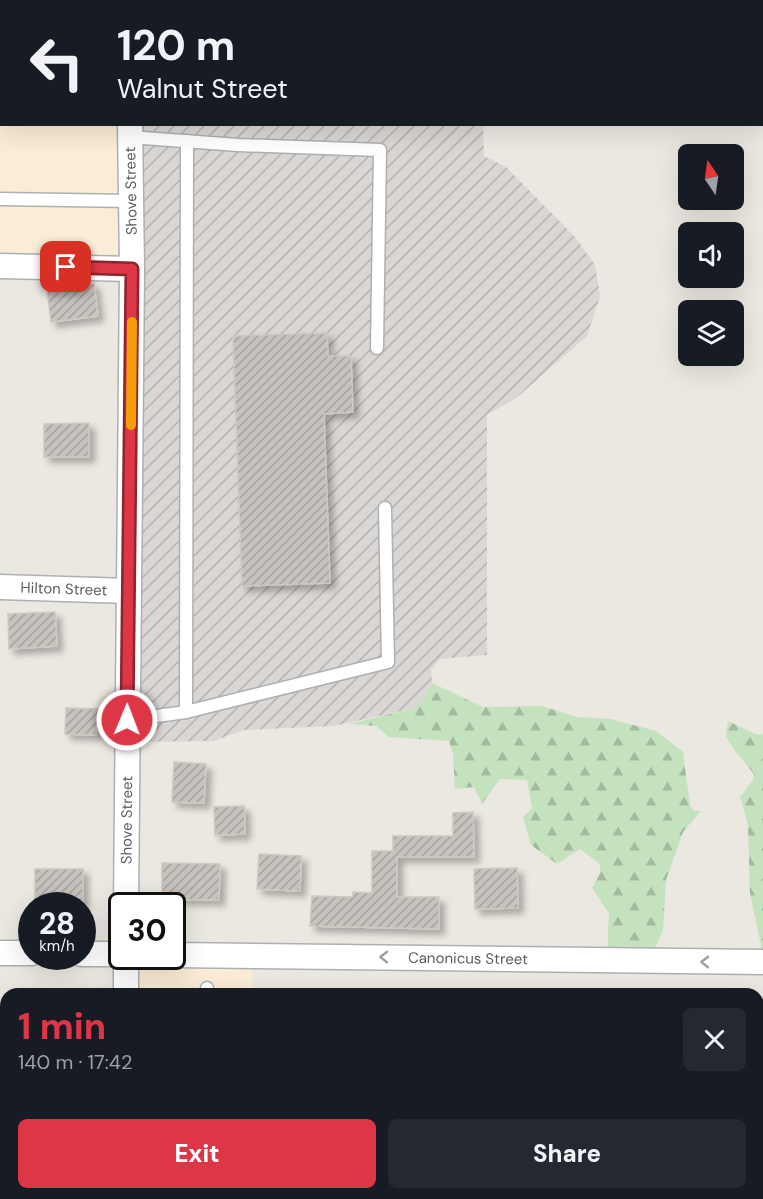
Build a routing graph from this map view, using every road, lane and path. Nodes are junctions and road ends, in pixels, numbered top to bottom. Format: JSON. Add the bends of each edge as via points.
{"nodes":[{"id":1,"x":130,"y":131,"type":"edge"},
{"id":2,"x":187,"y":141,"type":"junction"},
{"id":3,"x":0,"y":199,"type":"edge"},
{"id":4,"x":131,"y":201,"type":"junction"},
{"id":5,"x":0,"y":266,"type":"edge"},
{"id":6,"x":132,"y":269,"type":"junction"},
{"id":7,"x":377,"y":348,"type":"dead end"},
{"id":8,"x":385,"y":508,"type":"dead end"},
{"id":9,"x":0,"y":587,"type":"edge"},
{"id":10,"x":129,"y":591,"type":"junction"},
{"id":11,"x":186,"y":712,"type":"junction"},
{"id":12,"x":127,"y":720,"type":"junction"},
{"id":13,"x":126,"y":892,"type":"edge"},
{"id":14,"x":0,"y":953,"type":"edge"},
{"id":15,"x":18,"y":953,"type":"edge"},
{"id":16,"x":186,"y":955,"type":"edge"},
{"id":17,"x":763,"y":962,"type":"edge"},
{"id":18,"x":126,"y":970,"type":"edge"},
{"id":19,"x":126,"y":988,"type":"edge"}],
"edges":[{"from":1,"to":2,"type":"lane"},
{"from":1,"to":4,"type":"street","name":"Shove Street"},
{"from":2,"to":7,"type":"lane","via":[[380,150]]},
{"from":2,"to":11,"type":"lane"},
{"from":3,"to":4,"type":"lane"},
{"from":4,"to":6,"type":"street","name":"Shove Street"},
{"from":5,"to":6,"type":"street"},
{"from":6,"to":10,"type":"street","name":"Shove Street"},
{"from":8,"to":11,"type":"lane","via":[[388,662]]},
{"from":9,"to":10,"type":"street","name":"Hilton Street"},
{"from":10,"to":12,"type":"street","name":"Shove Street"},
{"from":11,"to":12,"type":"lane"},
{"from":12,"to":13,"type":"street","name":"Shove Street"},
{"from":14,"to":15,"type":"street"},
{"from":17,"to":16,"type":"street","name":"Canonicus Street","one_way":true},
{"from":18,"to":19,"type":"street"}]}
